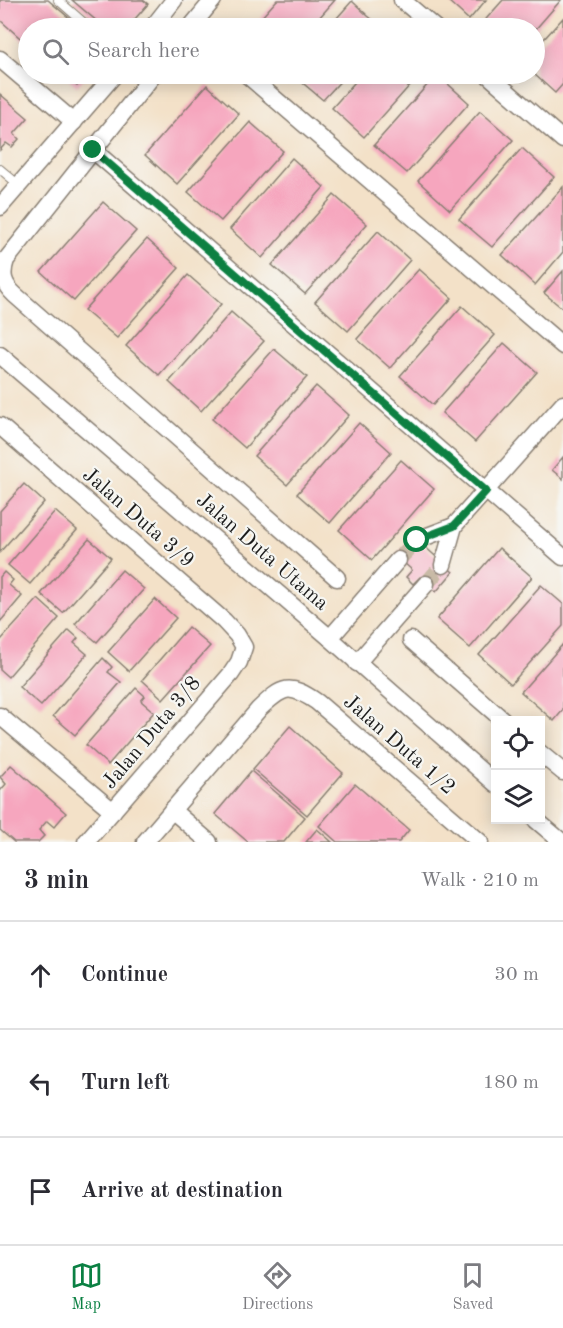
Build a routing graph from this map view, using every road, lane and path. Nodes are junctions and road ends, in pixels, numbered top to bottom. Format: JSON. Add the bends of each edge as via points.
{"nodes":[{"id":1,"x":58,"y":0,"type":"edge"},
{"id":2,"x":174,"y":0,"type":"edge"},
{"id":3,"x":213,"y":0,"type":"edge"},
{"id":4,"x":402,"y":0,"type":"edge"},
{"id":5,"x":79,"y":18,"type":"edge"},
{"id":6,"x":160,"y":18,"type":"edge"},
{"id":7,"x":200,"y":18,"type":"edge"},
{"id":8,"x":423,"y":18,"type":"edge"},
{"id":9,"x":0,"y":59,"type":"edge"},
{"id":10,"x":18,"y":74,"type":"edge"},
{"id":11,"x":29,"y":84,"type":"edge"},
{"id":12,"x":107,"y":84,"type":"edge"},
{"id":13,"x":146,"y":84,"type":"edge"},
{"id":14,"x":258,"y":84,"type":"edge"},
{"id":15,"x":499,"y":84,"type":"edge"},
{"id":16,"x":74,"y":122,"type":"junction"},
{"id":17,"x":563,"y":140,"type":"edge"},
{"id":18,"x":93,"y":150,"type":"junction"},
{"id":19,"x":0,"y":169,"type":"edge"},
{"id":20,"x":19,"y":185,"type":"junction"},
{"id":21,"x":0,"y":207,"type":"edge"},
{"id":22,"x":563,"y":346,"type":"edge"},
{"id":23,"x":0,"y":355,"type":"edge"},
{"id":24,"x":563,"y":404,"type":"edge"},
{"id":25,"x":0,"y":426,"type":"edge"},
{"id":26,"x":486,"y":491,"type":"junction"},
{"id":27,"x":454,"y":526,"type":"junction"},
{"id":28,"x":417,"y":540,"type":"tunnel mouth"},
{"id":29,"x":563,"y":557,"type":"edge"},
{"id":30,"x":398,"y":560,"type":"tunnel mouth"},
{"id":31,"x":443,"y":565,"type":"tunnel mouth"},
{"id":32,"x":337,"y":578,"type":"dead end"},
{"id":33,"x":426,"y":584,"type":"tunnel mouth"},
{"id":34,"x":330,"y":638,"type":"junction"},
{"id":35,"x":411,"y":640,"type":"dead end"},
{"id":36,"x":244,"y":647,"type":"joint"},
{"id":37,"x":357,"y":663,"type":"junction"},
{"id":38,"x":0,"y":716,"type":"edge"},
{"id":39,"x":498,"y":716,"type":"edge"},
{"id":40,"x":545,"y":757,"type":"edge"},
{"id":41,"x":563,"y":772,"type":"edge"},
{"id":42,"x":491,"y":780,"type":"edge"},
{"id":43,"x":172,"y":810,"type":"junction"},
{"id":44,"x":113,"y":811,"type":"junction"},
{"id":45,"x":542,"y":824,"type":"edge"},
{"id":46,"x":86,"y":842,"type":"edge"},
{"id":47,"x":145,"y":842,"type":"edge"},
{"id":48,"x":209,"y":842,"type":"edge"},
{"id":49,"x":480,"y":842,"type":"edge"},
{"id":50,"x":562,"y":842,"type":"edge"}],
"edges":[{"from":1,"to":5,"type":"lane"},
{"from":2,"to":6,"type":"street"},
{"from":3,"to":7,"type":"street"},
{"from":4,"to":8,"type":"street"},
{"from":9,"to":10,"type":"street"},
{"from":11,"to":16,"type":"street"},
{"from":12,"to":16,"type":"street"},
{"from":13,"to":18,"type":"street"},
{"from":14,"to":22,"type":"street"},
{"from":15,"to":17,"type":"street"},
{"from":16,"to":20,"type":"street"},
{"from":18,"to":26,"type":"street"},
{"from":18,"to":32,"type":"street","via":[[6,260],[2,270],[7,288]]},
{"from":19,"to":20,"type":"lane"},
{"from":20,"to":21,"type":"street"},
{"from":23,"to":34,"type":"street","name":"Jalan Duta Utama"},
{"from":24,"to":26,"type":"street"},
{"from":25,"to":36,"type":"street","name":"Jalan Duta 3/9","via":[[224,621]]},
{"from":26,"to":27,"type":"street"},
{"from":26,"to":29,"type":"street"},
{"from":27,"to":28,"type":"street"},
{"from":27,"to":31,"type":"street"},
{"from":30,"to":34,"type":"street"},
{"from":33,"to":37,"type":"street"},
{"from":34,"to":37,"type":"street","name":"Jalan Duta Utama"},
{"from":35,"to":39,"type":"street"},
{"from":36,"to":44,"type":"street","name":"Jalan Duta 3/8","via":[[231,674]]},
{"from":37,"to":42,"type":"street","name":"Jalan Duta Utama"},
{"from":38,"to":44,"type":"street"},
{"from":40,"to":41,"type":"street"},
{"from":43,"to":47,"type":"street"},
{"from":43,"to":48,"type":"street"},
{"from":43,"to":49,"type":"street","name":"Jalan Duta 1/2","via":[[259,709],[286,689],[302,692],[317,702]]},
{"from":44,"to":46,"type":"street","name":"Jalan Duta 3/8"},
{"from":45,"to":50,"type":"street"}]}
